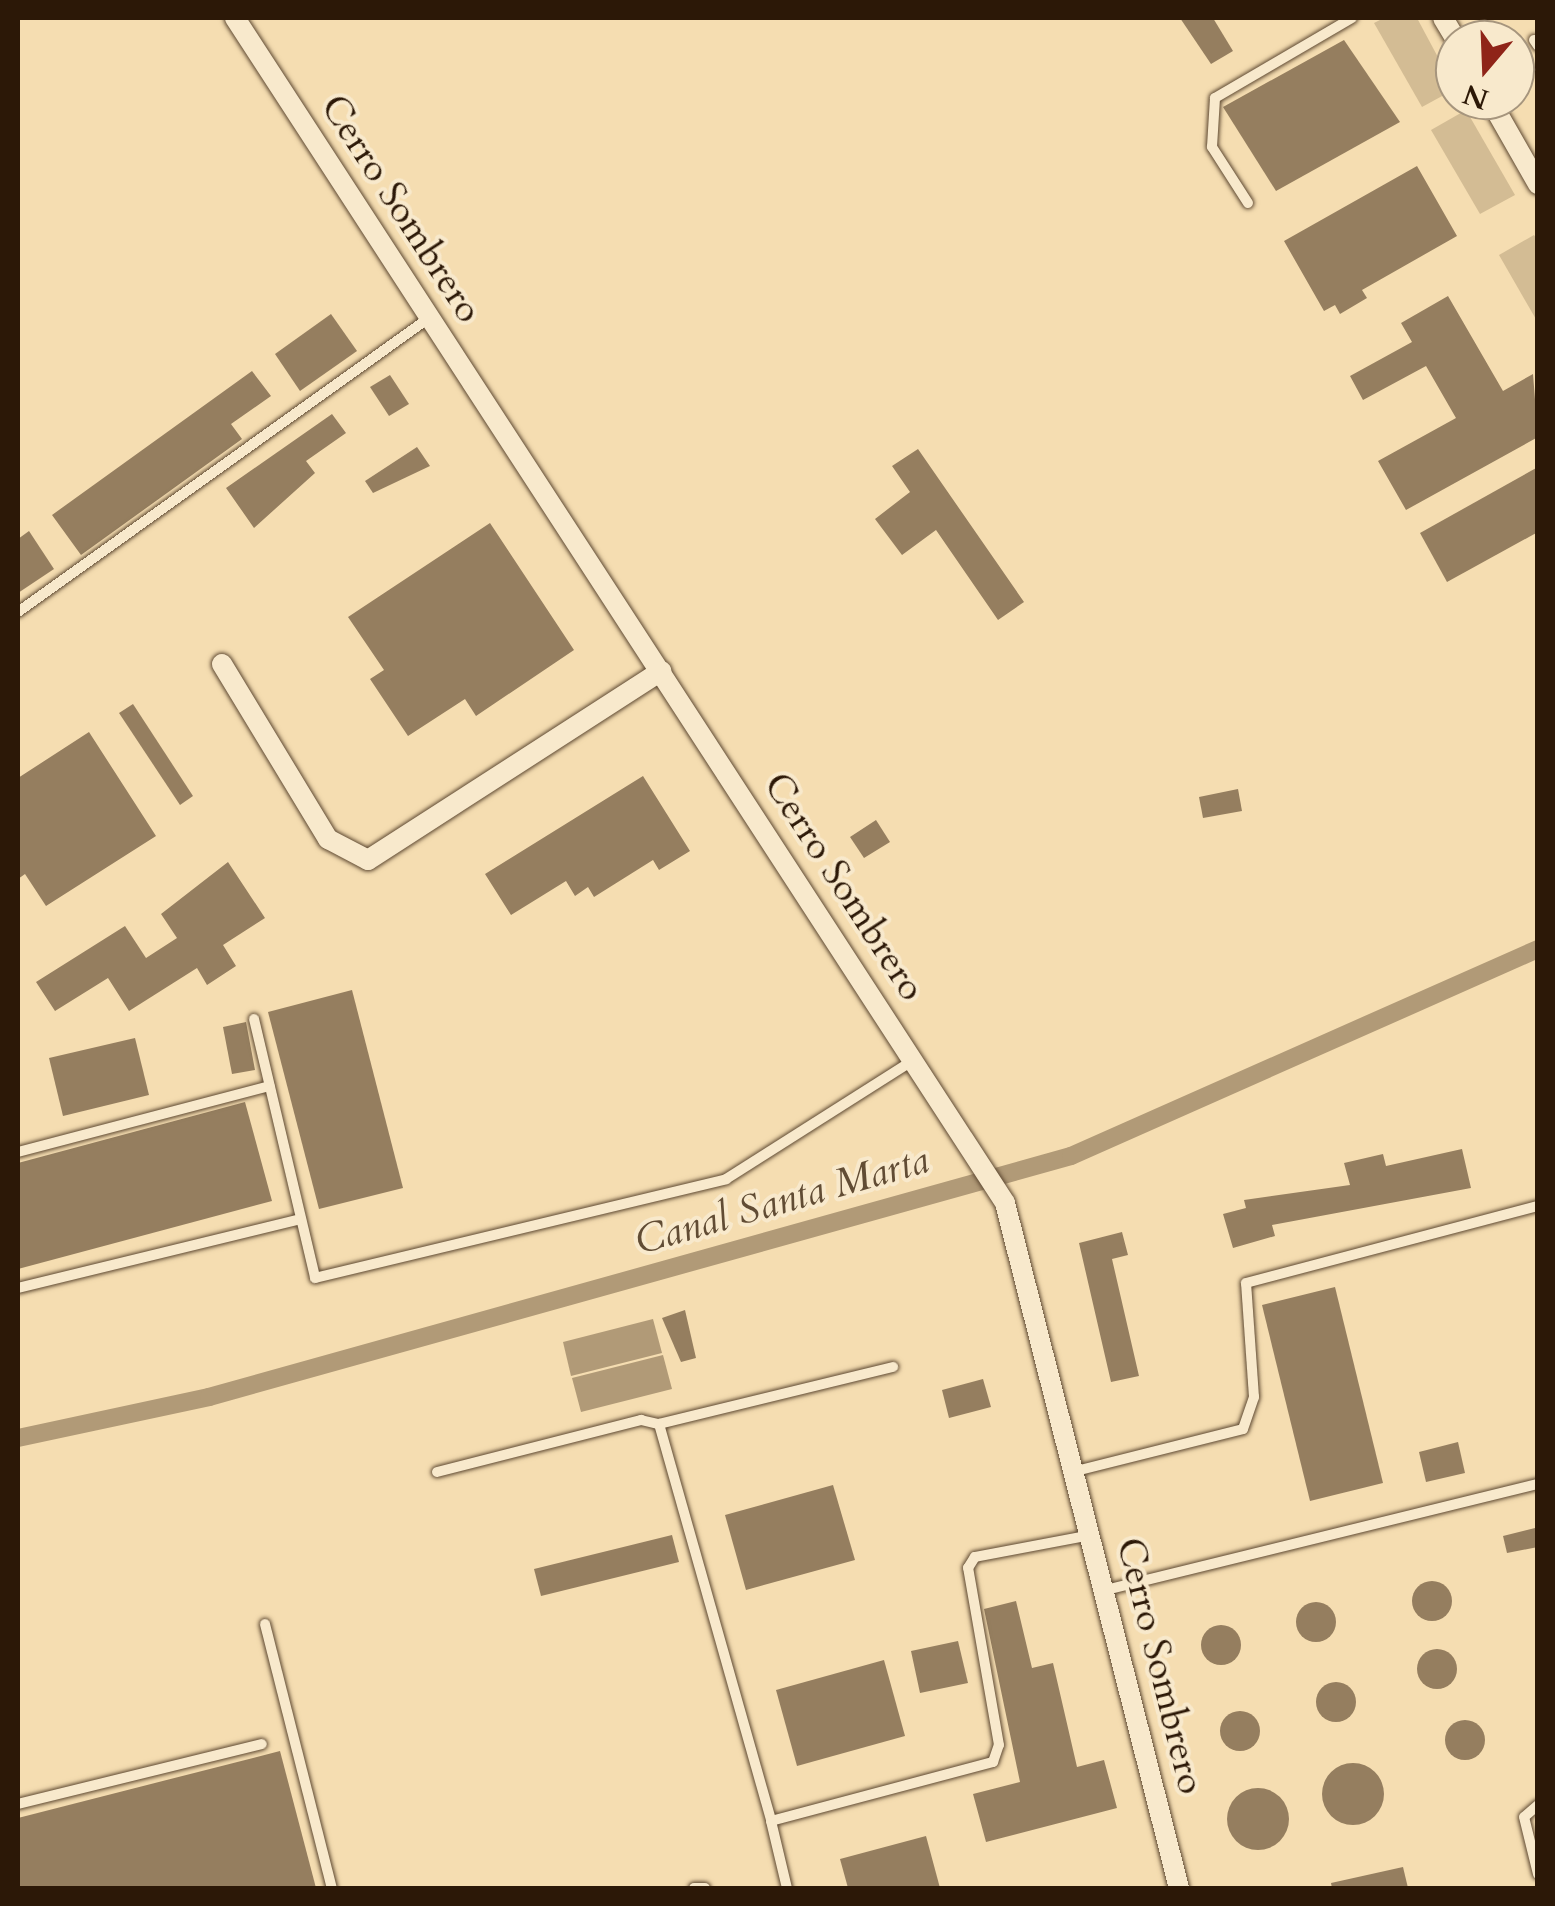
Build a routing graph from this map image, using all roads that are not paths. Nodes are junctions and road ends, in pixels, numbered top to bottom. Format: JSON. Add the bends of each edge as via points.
{"nodes":[{"id":1,"x":235,"y":18,"type":"edge"},
{"id":2,"x":1352,"y":18,"type":"edge"},
{"id":3,"x":1501,"y":120,"type":"edge"},
{"id":4,"x":1538,"y":184,"type":"edge"},
{"id":5,"x":1248,"y":202,"type":"dead end"},
{"id":6,"x":430,"y":318,"type":"junction"},
{"id":7,"x":18,"y":612,"type":"edge"},
{"id":8,"x":222,"y":664,"type":"dead end"},
{"id":9,"x":661,"y":671,"type":"junction"},
{"id":10,"x":254,"y":1019,"type":"dead end"},
{"id":11,"x":915,"y":1059,"type":"junction"},
{"id":12,"x":270,"y":1086,"type":"junction"},
{"id":13,"x":18,"y":1152,"type":"edge"},
{"id":14,"x":1538,"y":1206,"type":"edge"},
{"id":15,"x":301,"y":1219,"type":"junction"},
{"id":16,"x":18,"y":1288,"type":"edge"},
{"id":17,"x":893,"y":1367,"type":"dead end"},
{"id":18,"x":659,"y":1424,"type":"junction"},
{"id":19,"x":1076,"y":1470,"type":"junction"},
{"id":20,"x":436,"y":1472,"type":"dead end"},
{"id":21,"x":1538,"y":1484,"type":"edge"},
{"id":22,"x":1092,"y":1535,"type":"junction"},
{"id":23,"x":1106,"y":1590,"type":"junction"},
{"id":24,"x":265,"y":1624,"type":"dead end"},
{"id":25,"x":262,"y":1744,"type":"dead end"},
{"id":26,"x":18,"y":1804,"type":"edge"},
{"id":27,"x":1538,"y":1804,"type":"edge"},
{"id":28,"x":771,"y":1821,"type":"junction"},
{"id":29,"x":1537,"y":1872,"type":"edge"},
{"id":30,"x":332,"y":1888,"type":"edge"},
{"id":31,"x":694,"y":1888,"type":"edge"},
{"id":32,"x":705,"y":1888,"type":"edge"},
{"id":33,"x":787,"y":1888,"type":"edge"},
{"id":34,"x":1179,"y":1888,"type":"edge"}],
"edges":[{"from":1,"to":6,"type":"street","name":"Cerro Sombrero"},
{"from":2,"to":5,"type":"lane","via":[[1215,98],[1212,146]]},
{"from":3,"to":4,"type":"street"},
{"from":6,"to":7,"type":"lane"},
{"from":6,"to":9,"type":"street","name":"Cerro Sombrero"},
{"from":8,"to":9,"type":"street","via":[[328,839],[368,860]]},
{"from":9,"to":11,"type":"street","name":"Cerro Sombrero"},
{"from":10,"to":12,"type":"lane"},
{"from":11,"to":15,"type":"lane","via":[[726,1179],[314,1278]]},
{"from":11,"to":19,"type":"street","name":"Cerro Sombrero","via":[[1005,1203]]},
{"from":12,"to":13,"type":"lane"},
{"from":12,"to":15,"type":"lane"},
{"from":14,"to":19,"type":"lane","via":[[1246,1283],[1254,1397],[1243,1430]]},
{"from":15,"to":16,"type":"lane"},
{"from":17,"to":18,"type":"lane"},
{"from":18,"to":20,"type":"lane","via":[[642,1420]]},
{"from":18,"to":28,"type":"lane"},
{"from":19,"to":22,"type":"street","name":"Cerro Sombrero"},
{"from":21,"to":23,"type":"lane"},
{"from":22,"to":23,"type":"street","name":"Cerro Sombrero"},
{"from":22,"to":28,"type":"lane","via":[[975,1557],[968,1568],[999,1745],[993,1762]]},
{"from":23,"to":34,"type":"street","name":"Cerro Sombrero"},
{"from":24,"to":30,"type":"lane"},
{"from":25,"to":26,"type":"lane"},
{"from":27,"to":29,"type":"lane","via":[[1524,1817]]},
{"from":28,"to":33,"type":"lane"},
{"from":31,"to":32,"type":"lane"}]}
